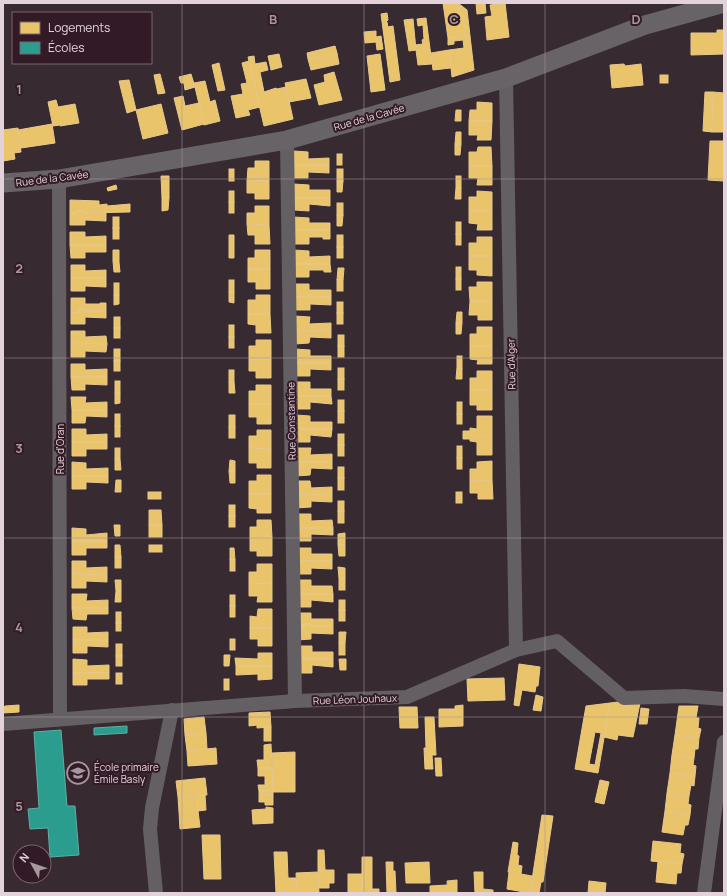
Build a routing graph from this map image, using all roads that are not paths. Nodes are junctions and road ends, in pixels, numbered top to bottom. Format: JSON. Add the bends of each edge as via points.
{"nodes":[{"id":1,"x":724,"y":3,"type":"edge"},
{"id":2,"x":506,"y":78,"type":"junction"},
{"id":3,"x":287,"y":140,"type":"junction"},
{"id":4,"x":59,"y":179,"type":"junction"},
{"id":5,"x":3,"y":183,"type":"edge"},
{"id":6,"x":516,"y":650,"type":"junction"},
{"id":7,"x":724,"y":699,"type":"edge"},
{"id":8,"x":295,"y":701,"type":"junction"},
{"id":9,"x":172,"y":710,"type":"junction"},
{"id":10,"x":60,"y":719,"type":"junction"},
{"id":11,"x":3,"y":724,"type":"edge"},
{"id":12,"x":724,"y":742,"type":"edge"},
{"id":13,"x":156,"y":893,"type":"edge"},
{"id":14,"x":704,"y":893,"type":"edge"}],
"edges":[{"from":1,"to":2,"type":"street","name":"Rue de la Cavée","via":[[645,25]]},
{"from":2,"to":3,"type":"street","name":"Rue de la Cavée"},
{"from":2,"to":6,"type":"street","name":"Rue d'Alger"},
{"from":3,"to":4,"type":"street","name":"Rue de la Cavée"},
{"from":3,"to":8,"type":"street","name":"Rue Constantine"},
{"from":4,"to":5,"type":"street","name":"Rue de la Cavée"},
{"from":4,"to":10,"type":"street","name":"Rue d'Oran"},
{"from":6,"to":7,"type":"street","name":"Rue Léon Jouhaux","via":[[557,641],[624,698],[684,696]]},
{"from":6,"to":8,"type":"street","name":"Rue Léon Jouhaux","via":[[407,697]]},
{"from":8,"to":9,"type":"street","name":"Rue Léon Jouhaux"},
{"from":9,"to":10,"type":"street","name":"Rue Léon Jouhaux"},
{"from":9,"to":13,"type":"street","via":[[150,829]]},
{"from":10,"to":11,"type":"street","name":"Rue Léon Jouhaux"},
{"from":12,"to":14,"type":"street"}]}
